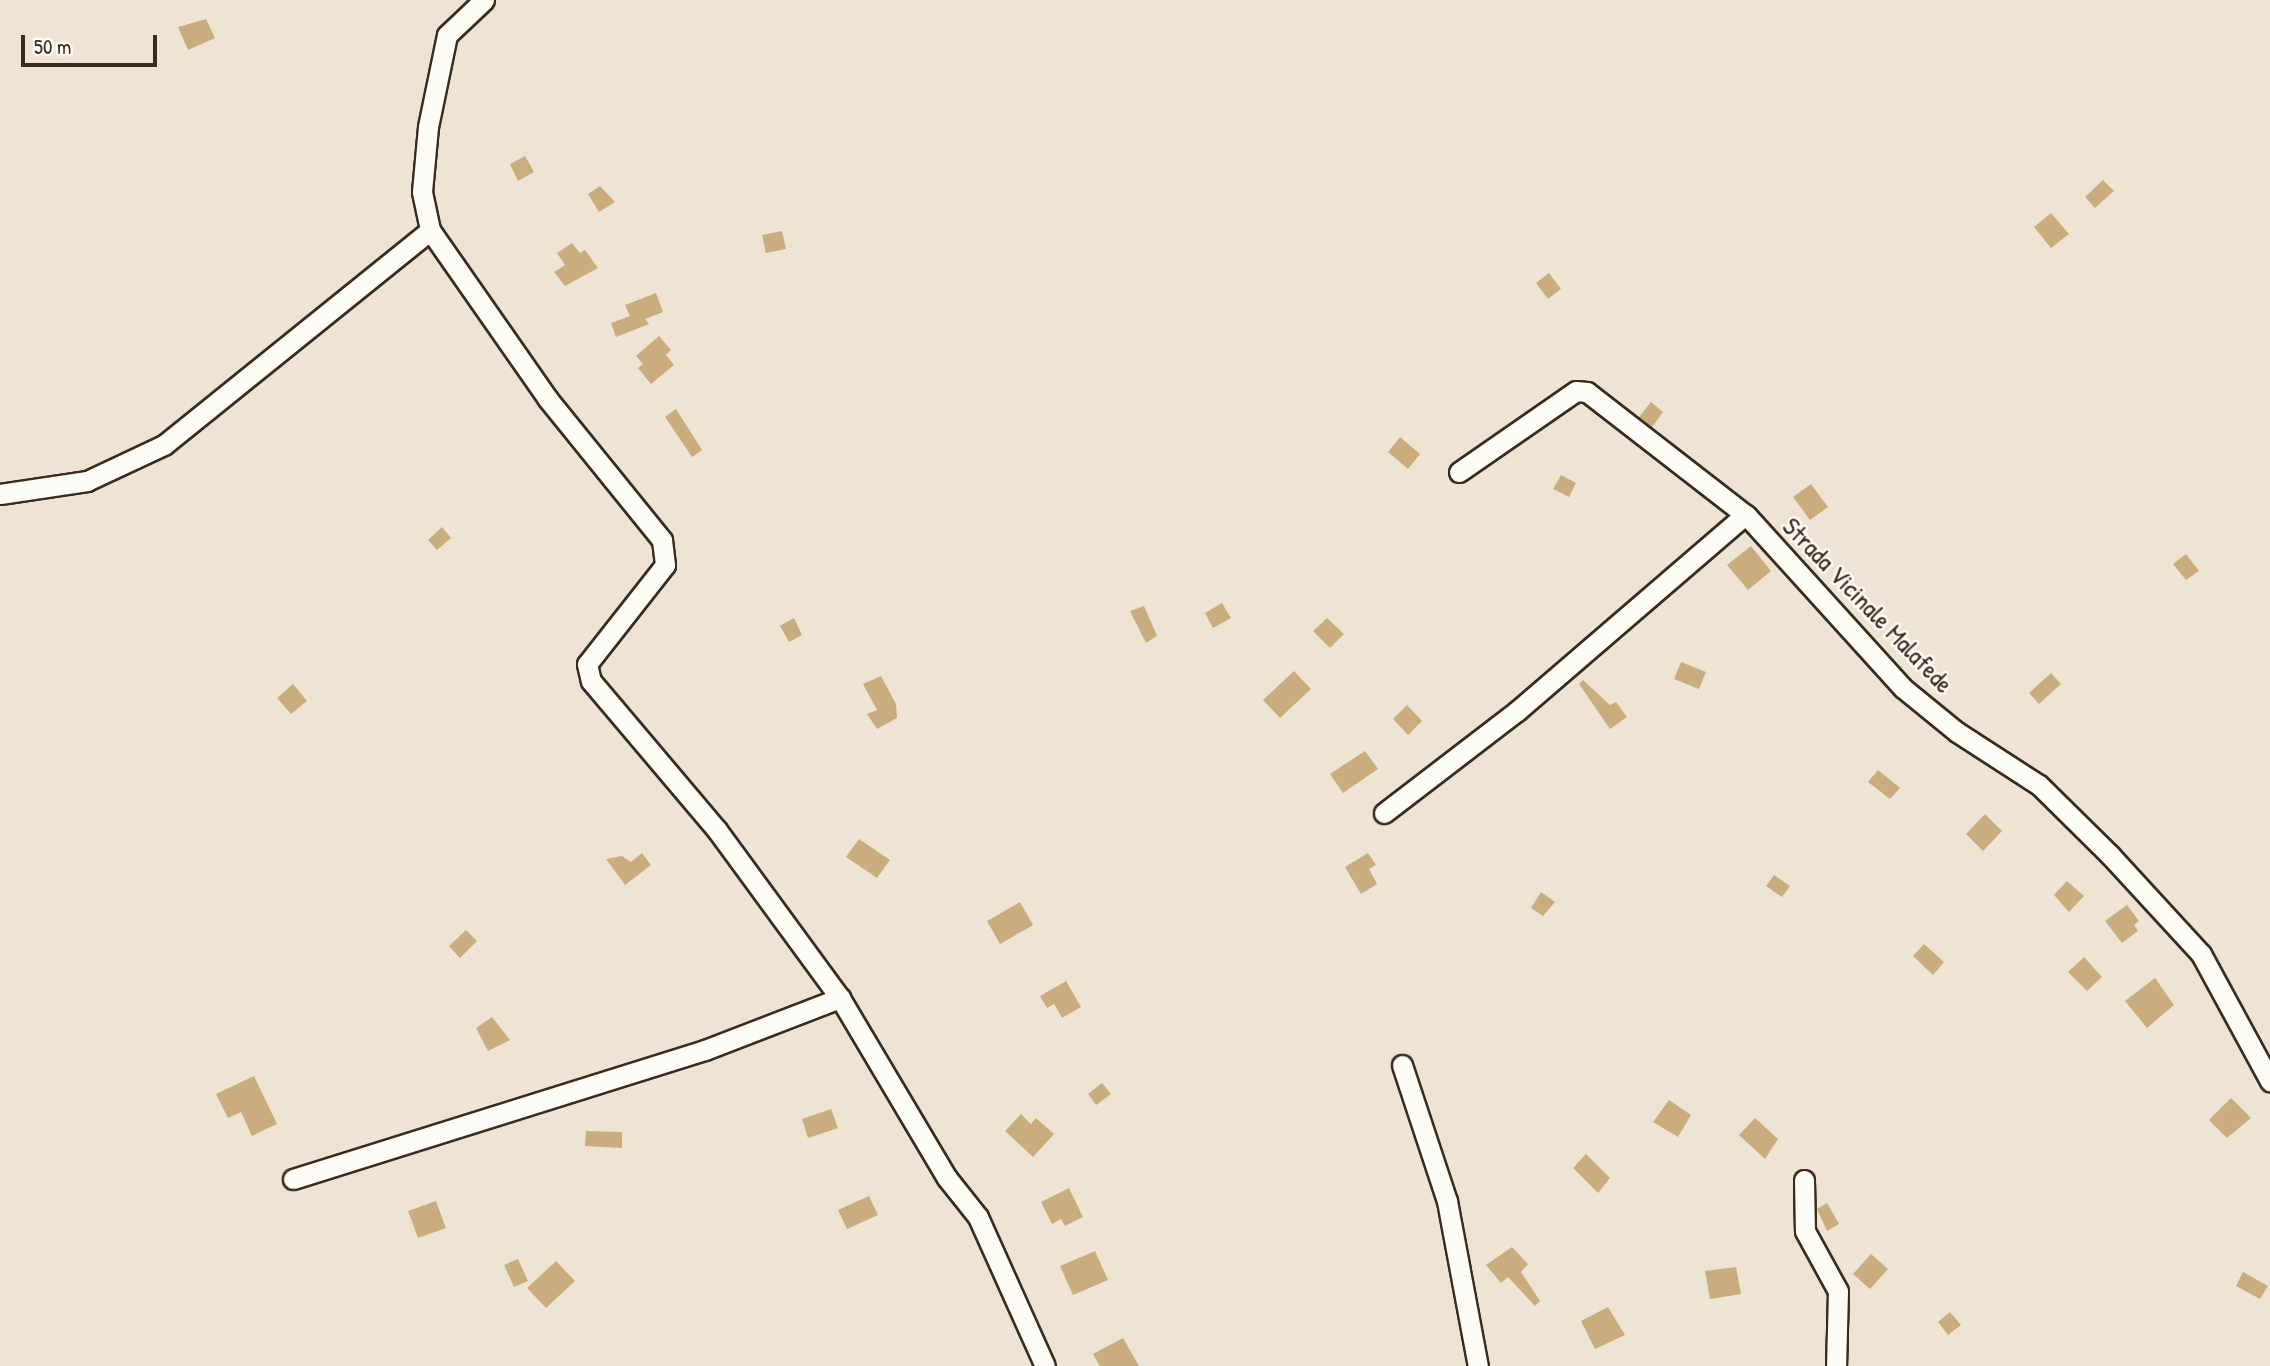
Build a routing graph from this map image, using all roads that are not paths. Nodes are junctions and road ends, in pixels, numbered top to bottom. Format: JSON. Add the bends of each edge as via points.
{"nodes":[{"id":1,"x":484,"y":0,"type":"edge"},
{"id":2,"x":430,"y":230,"type":"junction"},
{"id":3,"x":1459,"y":472,"type":"dead end"},
{"id":4,"x":0,"y":494,"type":"edge"},
{"id":5,"x":1745,"y":514,"type":"junction"},
{"id":6,"x":1384,"y":813,"type":"dead end"},
{"id":7,"x":840,"y":998,"type":"junction"},
{"id":8,"x":1402,"y":1065,"type":"dead end"},
{"id":9,"x":2270,"y":1081,"type":"edge"},
{"id":10,"x":293,"y":1179,"type":"dead end"},
{"id":11,"x":1804,"y":1180,"type":"dead end"},
{"id":12,"x":1045,"y":1366,"type":"edge"},
{"id":13,"x":1478,"y":1366,"type":"edge"},
{"id":14,"x":1836,"y":1366,"type":"edge"}],
"edges":[{"from":1,"to":2,"type":"street","via":[[446,35],[424,166],[422,192]]},
{"from":2,"to":4,"type":"street","via":[[164,445],[87,481]]},
{"from":2,"to":7,"type":"street","via":[[547,398],[662,540],[664,565],[587,664],[591,681],[717,830]]},
{"from":3,"to":5,"type":"street","name":"Strada Vicinale Malafede","via":[[1576,391],[1587,392]]},
{"from":5,"to":6,"type":"street","via":[[1517,711]]},
{"from":5,"to":9,"type":"street","name":"Strada Vicinale Malafede","via":[[1903,688],[1957,732],[2039,785],[2110,855],[2201,954]]},
{"from":7,"to":10,"type":"street","via":[[705,1050]]},
{"from":7,"to":12,"type":"street","via":[[947,1178],[978,1217]]},
{"from":8,"to":13,"type":"street","via":[[1447,1201]]},
{"from":11,"to":14,"type":"street","via":[[1805,1231],[1838,1291]]}]}
